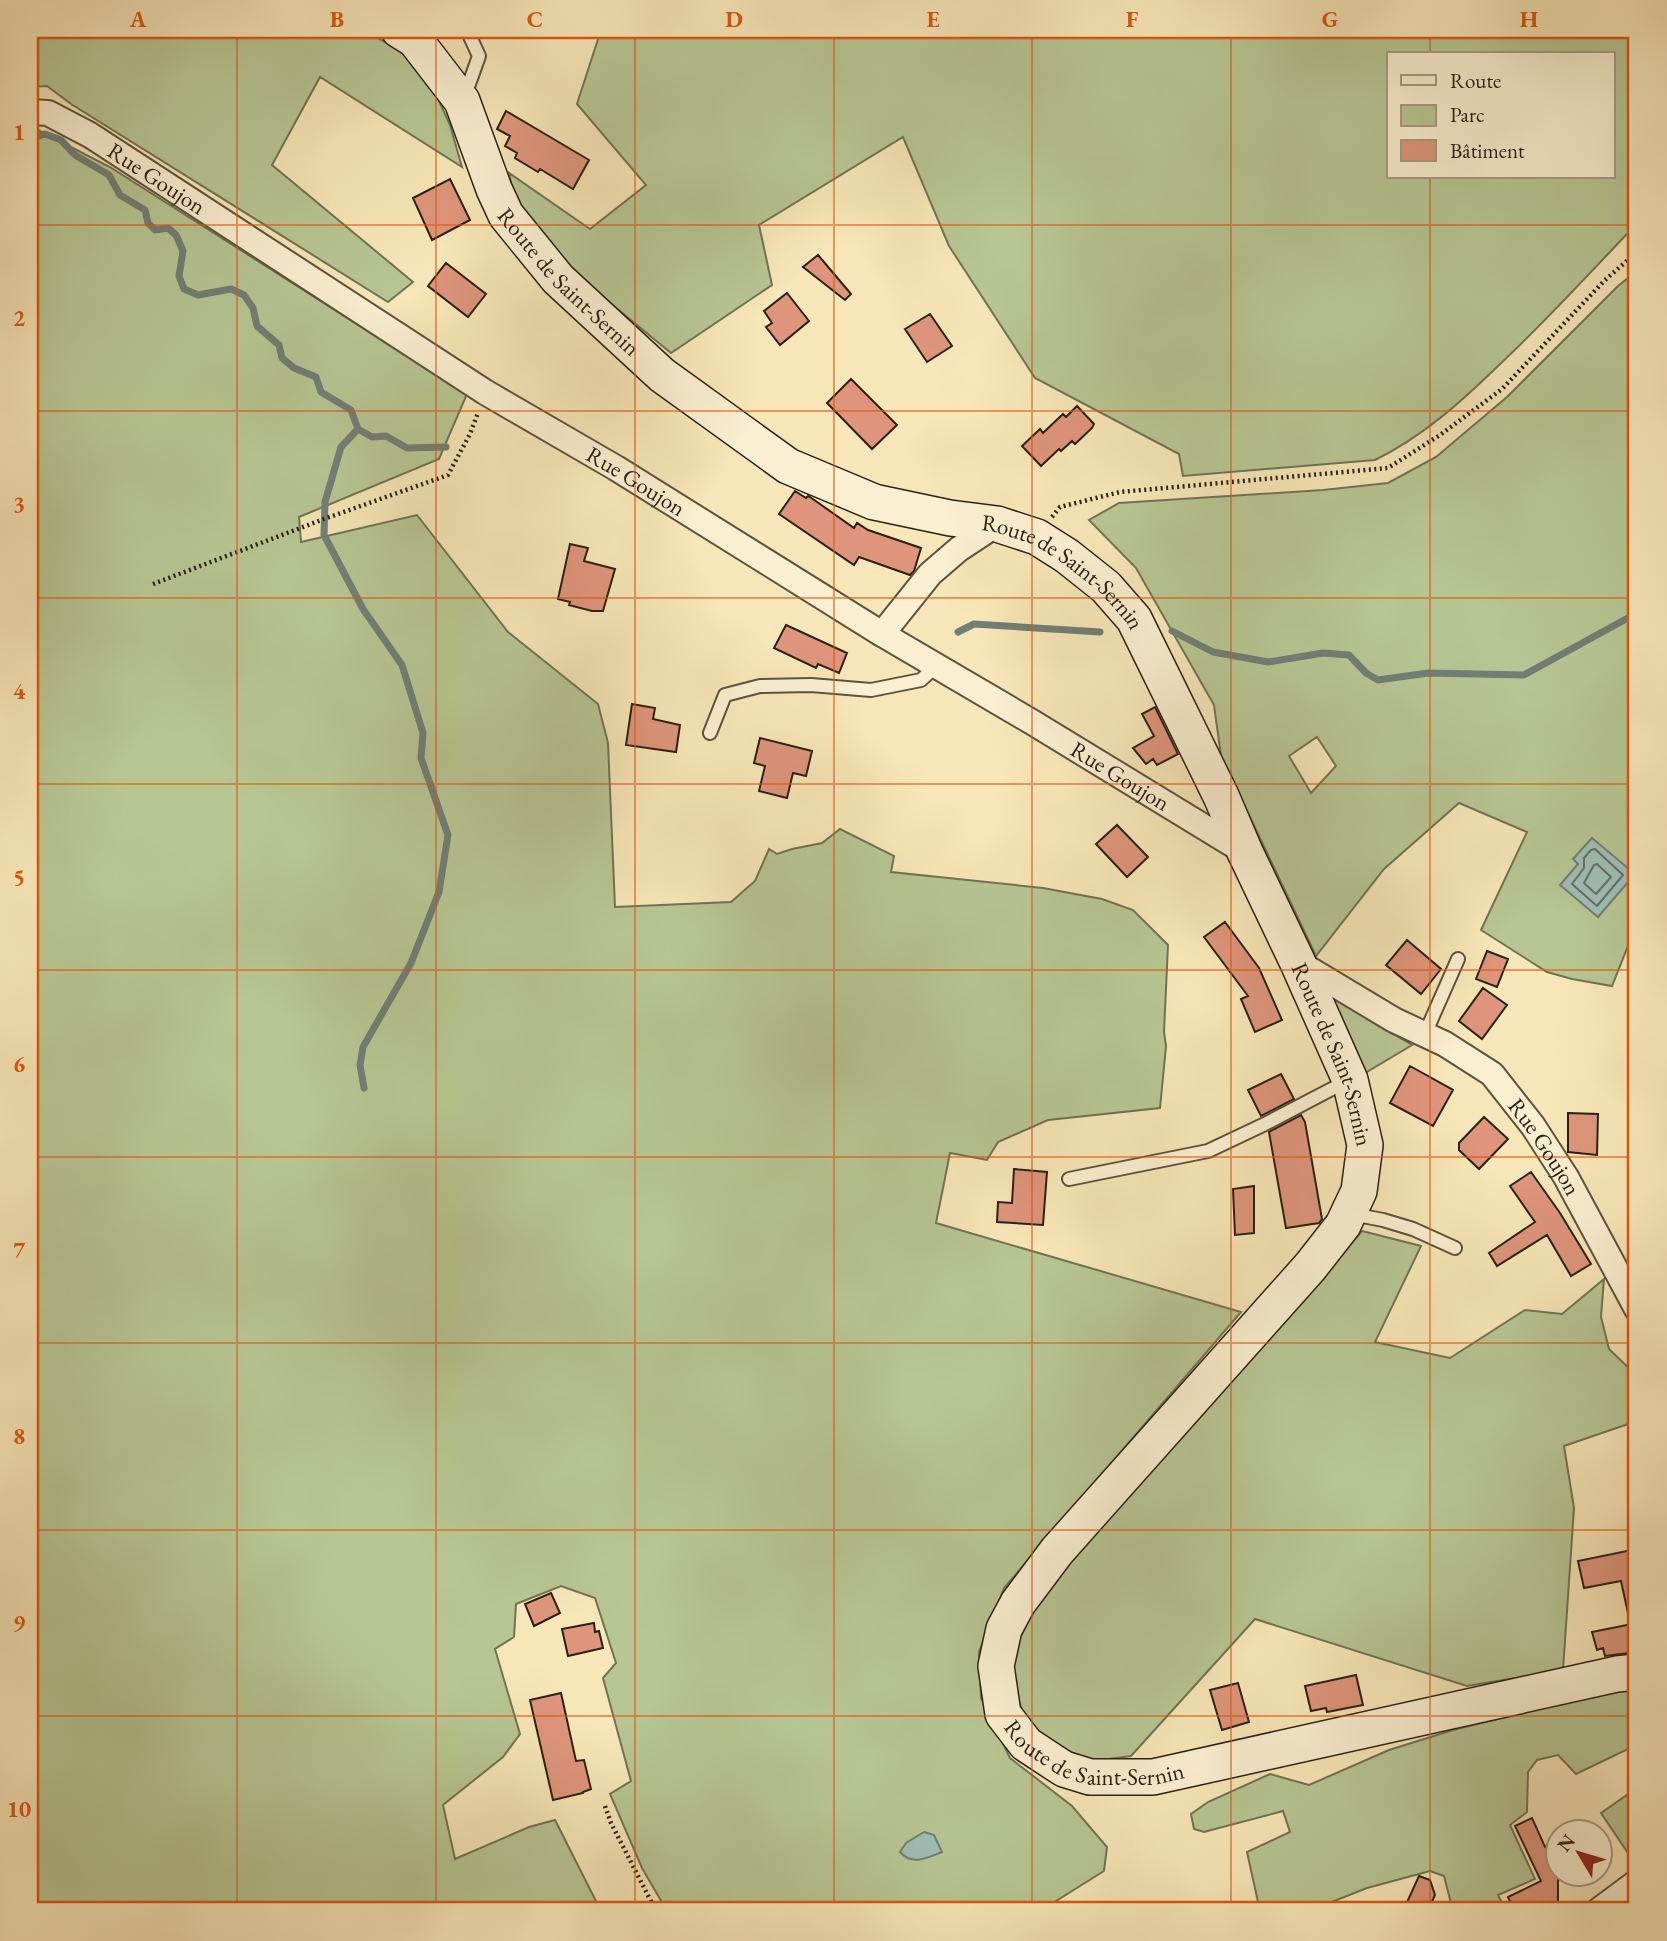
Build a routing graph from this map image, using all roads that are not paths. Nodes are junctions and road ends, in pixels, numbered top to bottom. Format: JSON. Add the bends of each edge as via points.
{"nodes":[{"id":1,"x":399,"y":30,"type":"edge"},
{"id":2,"x":467,"y":30,"type":"edge"},
{"id":3,"x":462,"y":101,"type":"junction"},
{"id":4,"x":30,"y":112,"type":"edge"},
{"id":5,"x":997,"y":524,"type":"junction"},
{"id":6,"x":882,"y":634,"type":"junction"},
{"id":7,"x":937,"y":665,"type":"junction"},
{"id":8,"x":710,"y":733,"type":"dead end"},
{"id":9,"x":1245,"y":852,"type":"junction"},
{"id":10,"x":1458,"y":959,"type":"dead end"},
{"id":11,"x":1298,"y":963,"type":"junction"},
{"id":12,"x":1425,"y":1034,"type":"junction"},
{"id":13,"x":1350,"y":1080,"type":"junction"},
{"id":14,"x":1069,"y":1179,"type":"dead end"},
{"id":15,"x":1348,"y":1214,"type":"junction"},
{"id":16,"x":1455,"y":1248,"type":"dead end"},
{"id":17,"x":1631,"y":1281,"type":"edge"},
{"id":18,"x":1637,"y":1309,"type":"edge"},
{"id":19,"x":1637,"y":1672,"type":"edge"},
{"id":20,"x":1637,"y":1882,"type":"edge"},
{"id":21,"x":1598,"y":1911,"type":"edge"}],
"edges":[{"from":1,"to":3,"type":"street","name":"Route de Saint-Sernin","via":[[415,40]]},
{"from":2,"to":3,"type":"lane","via":[[479,56]]},
{"from":3,"to":5,"type":"street","name":"Route de Saint-Sernin","via":[[506,215],[558,279],[662,375],[788,467],[874,502]]},
{"from":4,"to":6,"type":"street","name":"Rue Goujon","via":[[48,113],[90,135],[485,392],[617,468]]},
{"from":5,"to":6,"type":"street","via":[[930,574]]},
{"from":5,"to":9,"type":"street","name":"Route de Saint-Sernin","via":[[1037,537],[1067,556],[1106,587],[1134,619]]},
{"from":6,"to":7,"type":"street","name":"Rue Goujon"},
{"from":7,"to":8,"type":"lane","via":[[921,680],[871,690],[760,686],[725,695]]},
{"from":7,"to":9,"type":"street","name":"Rue Goujon"},
{"from":9,"to":11,"type":"street","name":"Route de Saint-Sernin"},
{"from":10,"to":12,"type":"lane"},
{"from":11,"to":12,"type":"street","name":"Rue Goujon"},
{"from":11,"to":13,"type":"street","name":"Route de Saint-Sernin"},
{"from":12,"to":17,"type":"street","name":"Rue Goujon","via":[[1492,1074],[1533,1126]]},
{"from":13,"to":14,"type":"lane","via":[[1208,1151]]},
{"from":13,"to":15,"type":"street","name":"Route de Saint-Sernin","via":[[1365,1144],[1359,1191]]},
{"from":15,"to":16,"type":"lane","via":[[1413,1228]]},
{"from":15,"to":19,"type":"street","name":"Route de Saint-Sernin","via":[[1310,1267],[1058,1551],[1018,1603],[1004,1629],[996,1666],[1003,1714],[1026,1744],[1064,1769],[1090,1777],[1153,1777]]},
{"from":17,"to":18,"type":"street","name":"Rue Goujon"},
{"from":20,"to":21,"type":"street"}]}
